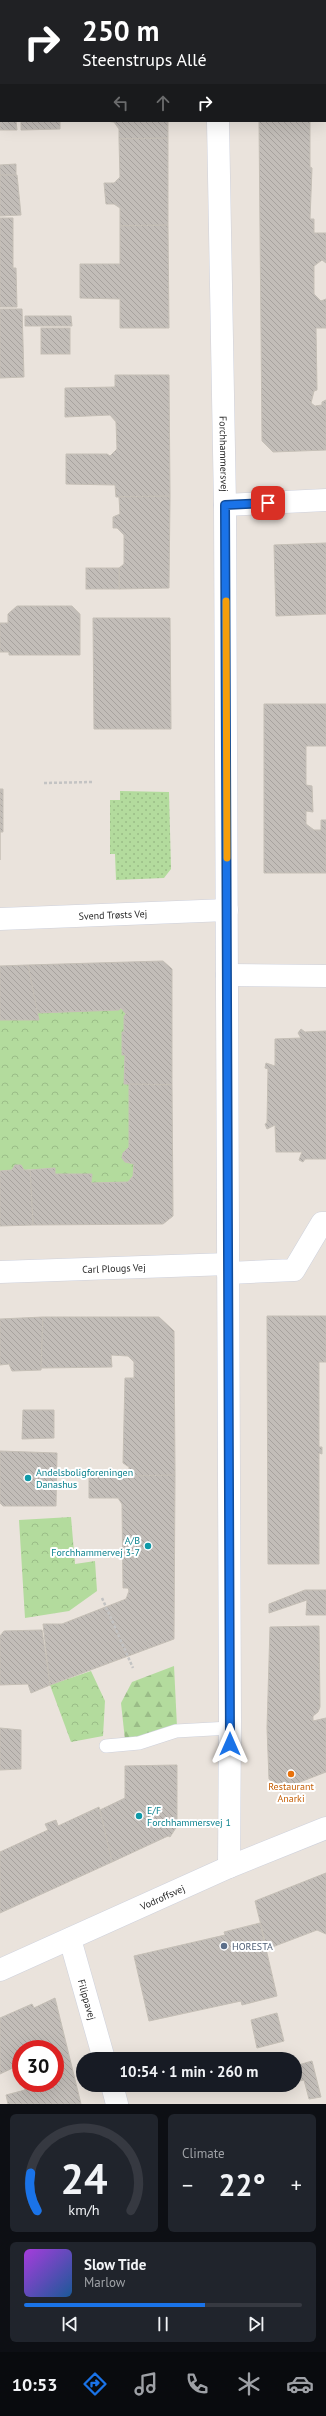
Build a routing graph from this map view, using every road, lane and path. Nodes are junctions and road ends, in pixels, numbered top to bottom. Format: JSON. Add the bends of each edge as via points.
{"nodes":[{"id":1,"x":218,"y":122,"type":"edge"},
{"id":2,"x":326,"y":500,"type":"edge"},
{"id":3,"x":225,"y":505,"type":"junction"},
{"id":4,"x":93,"y":782,"type":"dead end"},
{"id":5,"x":44,"y":783,"type":"dead end"},
{"id":6,"x":227,"y":910,"type":"junction"},
{"id":7,"x":0,"y":919,"type":"edge"},
{"id":8,"x":227,"y":975,"type":"junction"},
{"id":9,"x":326,"y":976,"type":"edge"},
{"id":10,"x":326,"y":1222,"type":"edge"},
{"id":11,"x":228,"y":1268,"type":"junction"},
{"id":12,"x":0,"y":1272,"type":"edge"},
{"id":13,"x":102,"y":1598,"type":"dead end"},
{"id":14,"x":133,"y":1668,"type":"dead end"},
{"id":15,"x":230,"y":1728,"type":"junction"},
{"id":16,"x":106,"y":1746,"type":"dead end"},
{"id":17,"x":326,"y":1828,"type":"edge"},
{"id":18,"x":229,"y":1867,"type":"junction"},
{"id":19,"x":70,"y":1939,"type":"junction"},
{"id":20,"x":0,"y":1970,"type":"edge"},
{"id":21,"x":102,"y":2052,"type":"edge"},
{"id":22,"x":114,"y":2092,"type":"edge"},
{"id":23,"x":117,"y":2104,"type":"edge"}],
"edges":[{"from":1,"to":3,"type":"street","name":"Forchhammersvej"},
{"from":2,"to":3,"type":"street"},
{"from":3,"to":6,"type":"street","name":"Forchhammersvej"},
{"from":4,"to":5,"type":"path"},
{"from":6,"to":7,"type":"street","name":"Svend Trøsts Vej"},
{"from":6,"to":8,"type":"street","name":"Forchhammersvej"},
{"from":8,"to":9,"type":"street"},
{"from":8,"to":11,"type":"street","name":"Forchhammersvej"},
{"from":10,"to":11,"type":"street","name":"Carl Plougs Vej","via":[[322,1223],[294,1270]]},
{"from":11,"to":12,"type":"street","name":"Carl Plougs Vej"},
{"from":11,"to":15,"type":"street","name":"Forchhammersvej"},
{"from":13,"to":14,"type":"path"},
{"from":15,"to":16,"type":"lane","via":[[176,1731],[139,1744]]},
{"from":15,"to":18,"type":"street","name":"Forchhammersvej"},
{"from":17,"to":18,"type":"street","name":"Vodroffsvej"},
{"from":18,"to":19,"type":"street","name":"Vodroffsvej"},
{"from":19,"to":20,"type":"street","name":"Vodroffsvej"},
{"from":19,"to":21,"type":"street","name":"Filippavej"},
{"from":22,"to":23,"type":"street"}]}
